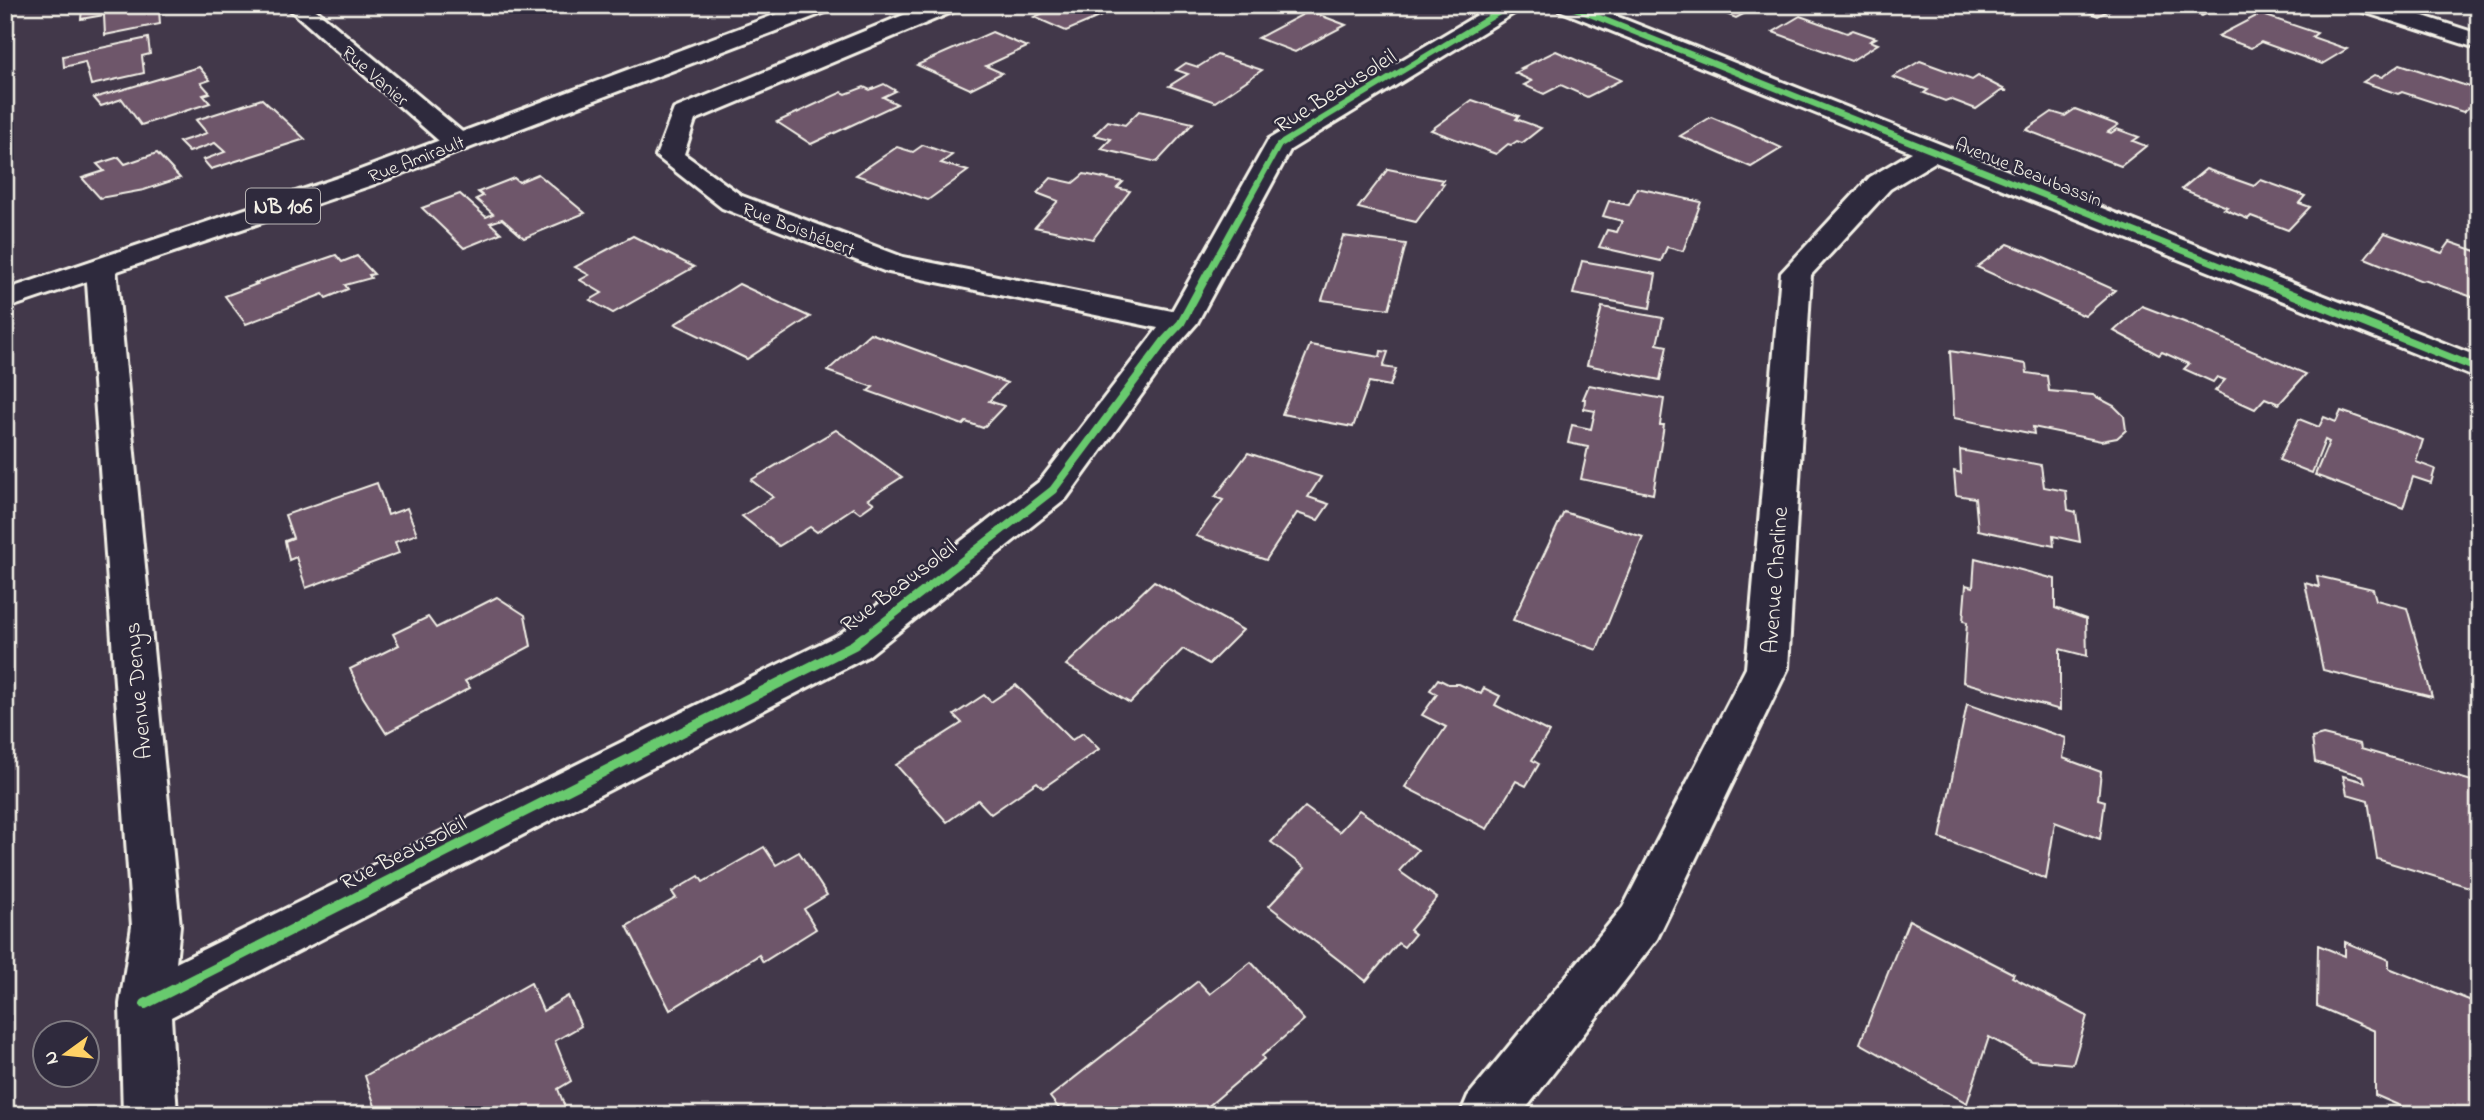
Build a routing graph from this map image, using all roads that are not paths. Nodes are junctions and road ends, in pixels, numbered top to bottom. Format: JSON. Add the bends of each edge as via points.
{"nodes":[{"id":1,"x":296,"y":5,"type":"edge"},
{"id":2,"x":823,"y":5,"type":"edge"},
{"id":3,"x":948,"y":5,"type":"edge"},
{"id":4,"x":1511,"y":5,"type":"edge"},
{"id":5,"x":1567,"y":5,"type":"edge"},
{"id":6,"x":2365,"y":5,"type":"edge"},
{"id":7,"x":2479,"y":42,"type":"edge"},
{"id":8,"x":457,"y":142,"type":"junction"},
{"id":9,"x":1933,"y":151,"type":"junction"},
{"id":10,"x":101,"y":268,"type":"junction"},
{"id":11,"x":5,"y":300,"type":"edge"},
{"id":12,"x":1181,"y":323,"type":"junction"},
{"id":13,"x":2479,"y":369,"type":"edge"},
{"id":14,"x":145,"y":1004,"type":"junction"},
{"id":15,"x":150,"y":1115,"type":"edge"},
{"id":16,"x":1487,"y":1115,"type":"edge"}],
"edges":[{"from":1,"to":8,"type":"street","name":"Rue Vanier"},
{"from":2,"to":8,"type":"street","name":"Rue Amirault","number":"NB 106"},
{"from":3,"to":12,"type":"street","name":"Rue Boishébert","via":[[683,115],[670,156],[732,202],[895,265]]},
{"from":4,"to":12,"type":"street","name":"Rue Beausoleil","via":[[1279,145]]},
{"from":5,"to":9,"type":"street","name":"Avenue Beaubassin"},
{"from":6,"to":7,"type":"street"},
{"from":8,"to":10,"type":"street","name":"Rue Amirault","number":"NB 106"},
{"from":9,"to":13,"type":"street","name":"Avenue Beaubassin"},
{"from":9,"to":16,"type":"street","name":"Avenue Charline","via":[[1880,183],[1796,273],[1767,668],[1640,923]]},
{"from":10,"to":11,"type":"street","name":"Rue Amirault","number":"NB 106"},
{"from":10,"to":14,"type":"street","name":"Avenue Denys","via":[[156,926]]},
{"from":12,"to":14,"type":"street","name":"Rue Beausoleil","via":[[1053,490],[854,645]]},
{"from":14,"to":15,"type":"street","name":"Avenue Denys"}]}
